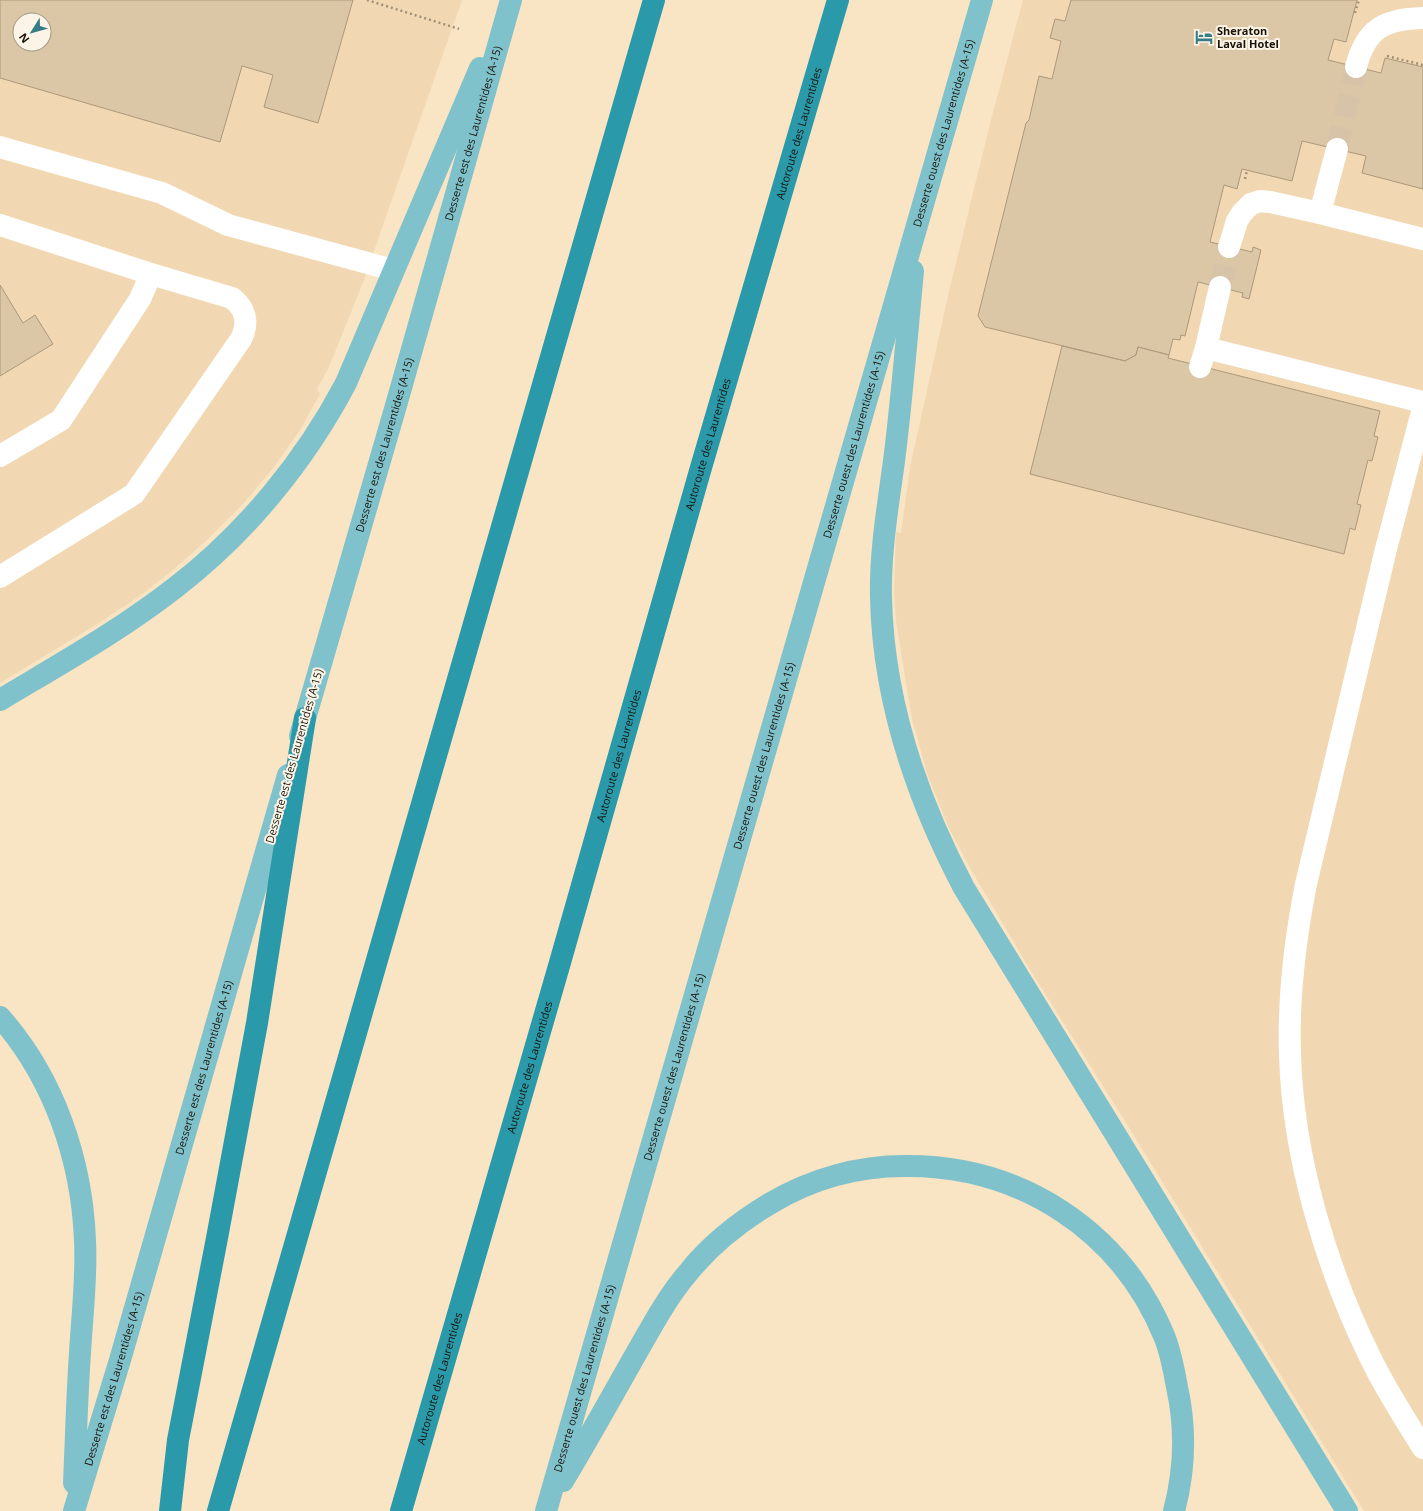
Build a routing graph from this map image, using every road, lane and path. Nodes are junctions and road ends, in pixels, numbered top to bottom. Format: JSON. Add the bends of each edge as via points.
{"nodes":[{"id":1,"x":367,"y":0,"type":"edge"},
{"id":2,"x":510,"y":0,"type":"edge"},
{"id":3,"x":654,"y":0,"type":"edge"},
{"id":4,"x":838,"y":0,"type":"edge"},
{"id":5,"x":982,"y":0,"type":"edge"},
{"id":6,"x":1423,"y":18,"type":"edge"},
{"id":7,"x":459,"y":28,"type":"dead end"},
{"id":8,"x":1383,"y":55,"type":"dead end"},
{"id":9,"x":1423,"y":65,"type":"edge"},
{"id":10,"x":1356,"y":67,"type":"tunnel mouth"},
{"id":11,"x":0,"y":147,"type":"edge"},
{"id":12,"x":1337,"y":149,"type":"tunnel mouth"},
{"id":13,"x":920,"y":212,"type":"junction"},
{"id":14,"x":1320,"y":213,"type":"junction"},
{"id":15,"x":0,"y":225,"type":"edge"},
{"id":16,"x":1423,"y":239,"type":"edge"},
{"id":17,"x":1229,"y":247,"type":"tunnel mouth"},
{"id":18,"x":393,"y":270,"type":"junction"},
{"id":19,"x":151,"y":274,"type":"junction"},
{"id":20,"x":1220,"y":287,"type":"tunnel mouth"},
{"id":21,"x":1423,"y":402,"type":"edge"},
{"id":22,"x":1423,"y":408,"type":"edge"},
{"id":23,"x":0,"y":456,"type":"edge"},
{"id":24,"x":0,"y":577,"type":"edge"},
{"id":25,"x":0,"y":700,"type":"edge"},
{"id":26,"x":305,"y":718,"type":"junction"},
{"id":27,"x":0,"y":1017,"type":"edge"},
{"id":28,"x":1423,"y":1448,"type":"edge"},
{"id":29,"x":73,"y":1511,"type":"edge"},
{"id":30,"x":170,"y":1511,"type":"edge"},
{"id":31,"x":218,"y":1511,"type":"edge"},
{"id":32,"x":401,"y":1511,"type":"edge"},
{"id":33,"x":546,"y":1511,"type":"edge"},
{"id":34,"x":1174,"y":1511,"type":"edge"},
{"id":35,"x":1347,"y":1511,"type":"edge"}],
"edges":[{"from":1,"to":7,"type":"path"},
{"from":2,"to":18,"type":"main road"},
{"from":2,"to":26,"type":"main road","name":"Desserte est des Laurentides (A-15)"},
{"from":3,"to":31,"type":"highway"},
{"from":4,"to":32,"type":"highway","name":"Autoroute des Laurentides"},
{"from":5,"to":13,"type":"main road","name":"Desserte ouest des Laurentides (A-15)"},
{"from":6,"to":10,"type":"lane","via":[[1390,21],[1378,28],[1362,48]]},
{"from":8,"to":9,"type":"path"},
{"from":11,"to":18,"type":"lane","via":[[162,193],[228,226]]},
{"from":12,"to":14,"type":"lane"},
{"from":13,"to":33,"type":"main road","name":"Desserte ouest des Laurentides (A-15)"},
{"from":13,"to":35,"type":"main road","via":[[886,509],[881,596],[888,669],[914,776],[945,851],[968,894]]},
{"from":14,"to":16,"type":"lane"},
{"from":14,"to":17,"type":"lane","via":[[1260,201],[1251,204],[1237,221]]},
{"from":15,"to":19,"type":"lane"},
{"from":18,"to":25,"type":"main road","via":[[346,383],[297,461],[257,511],[177,586],[113,632]]},
{"from":19,"to":23,"type":"lane","via":[[140,299],[61,420]]},
{"from":19,"to":24,"type":"lane","via":[[232,298],[242,307],[246,326],[244,333],[134,494]]},
{"from":20,"to":21,"type":"lane","via":[[1203,357]]},
{"from":22,"to":28,"type":"lane","via":[[1386,549],[1306,884],[1292,973],[1290,1029],[1298,1138],[1327,1252],[1341,1293],[1371,1360]]},
{"from":26,"to":29,"type":"main road","name":"Desserte est des Laurentides (A-15)","via":[[120,1360]]},
{"from":26,"to":30,"type":"highway","via":[[257,1023],[181,1418]]},
{"from":27,"to":29,"type":"main road","via":[[27,1052],[50,1092],[68,1142],[80,1189],[86,1262]]},
{"from":33,"to":34,"type":"main road","via":[[666,1303],[686,1274],[704,1255],[747,1218],[799,1188],[827,1178],[886,1166],[949,1168],[1010,1184],[1069,1215],[1119,1262],[1154,1314],[1166,1340],[1174,1367],[1184,1427],[1180,1481]]}]}
